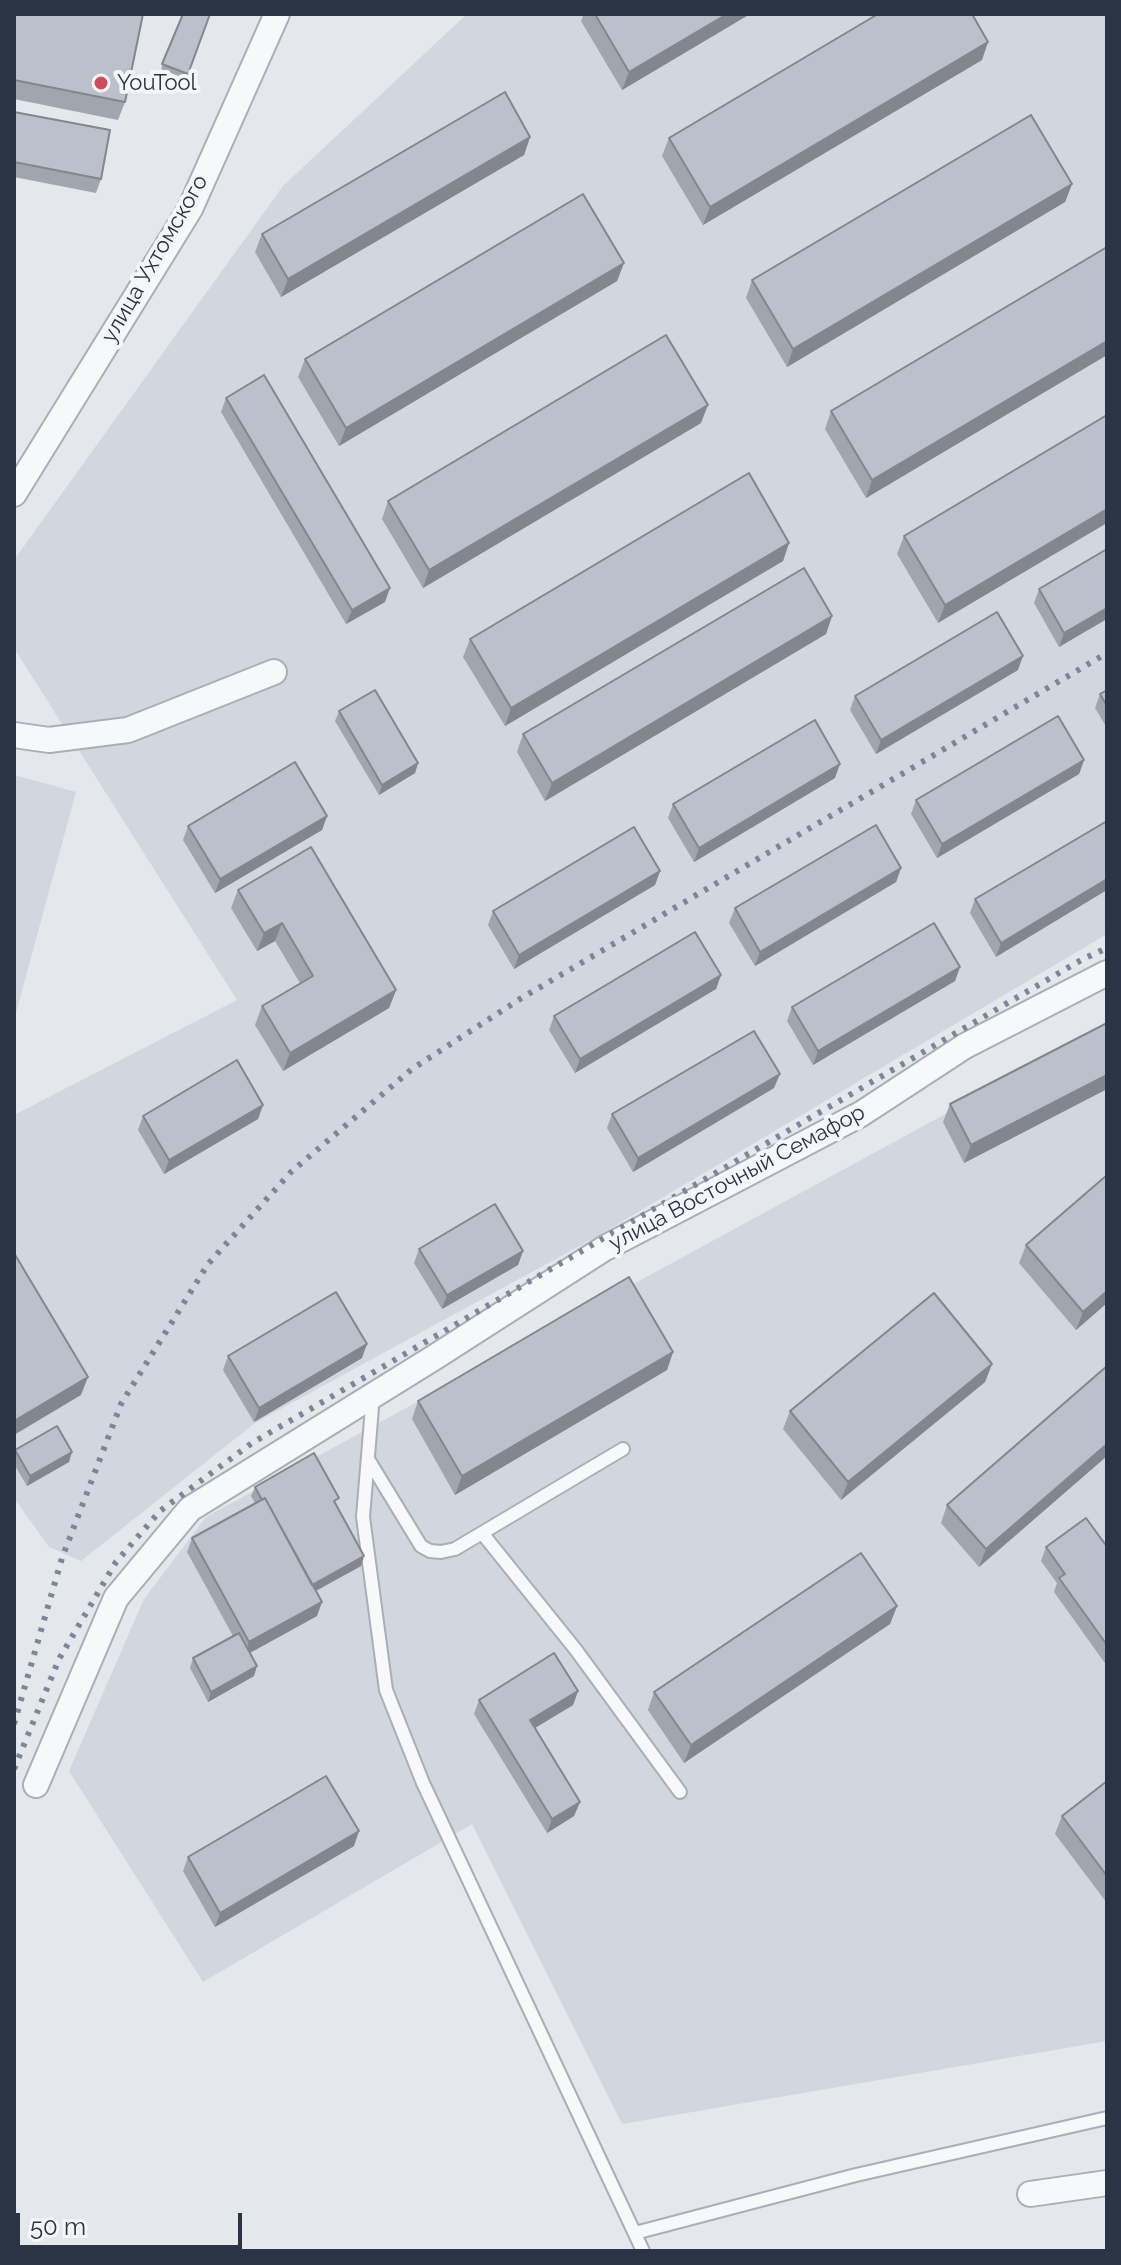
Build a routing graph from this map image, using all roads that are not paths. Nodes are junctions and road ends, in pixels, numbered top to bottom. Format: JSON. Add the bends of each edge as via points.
{"nodes":[{"id":1,"x":277,"y":14,"type":"edge"},
{"id":2,"x":14,"y":494,"type":"edge"},
{"id":3,"x":274,"y":672,"type":"dead end"},
{"id":4,"x":14,"y":735,"type":"edge"},
{"id":5,"x":1107,"y":973,"type":"edge"},
{"id":6,"x":373,"y":1395,"type":"junction"},
{"id":7,"x":623,"y":1449,"type":"dead end"},
{"id":8,"x":368,"y":1459,"type":"junction"},
{"id":9,"x":482,"y":1533,"type":"junction"},
{"id":10,"x":36,"y":1785,"type":"dead end"},
{"id":11,"x":680,"y":1792,"type":"dead end"},
{"id":12,"x":1107,"y":2118,"type":"edge"},
{"id":13,"x":1107,"y":2183,"type":"edge"},
{"id":14,"x":1030,"y":2194,"type":"dead end"},
{"id":15,"x":635,"y":2233,"type":"junction"},
{"id":16,"x":643,"y":2251,"type":"edge"}],
"edges":[{"from":1,"to":2,"type":"street","name":"улица Ухтомского","via":[[190,209]]},
{"from":3,"to":4,"type":"street","via":[[128,730],[49,740]]},
{"from":5,"to":6,"type":"street","name":"улица Восточный Семафор","via":[[965,1046],[861,1114],[605,1248]]},
{"from":6,"to":8,"type":"lane"},
{"from":6,"to":10,"type":"street","name":"улица Восточный Семафор","via":[[190,1509],[116,1598]]},
{"from":7,"to":9,"type":"lane"},
{"from":8,"to":9,"type":"lane","via":[[421,1546],[441,1552]]},
{"from":8,"to":15,"type":"lane","via":[[363,1517],[386,1690],[423,1783]]},
{"from":9,"to":11,"type":"lane"},
{"from":12,"to":15,"type":"lane","via":[[856,2175]]},
{"from":13,"to":14,"type":"street"},
{"from":15,"to":16,"type":"lane"}]}
